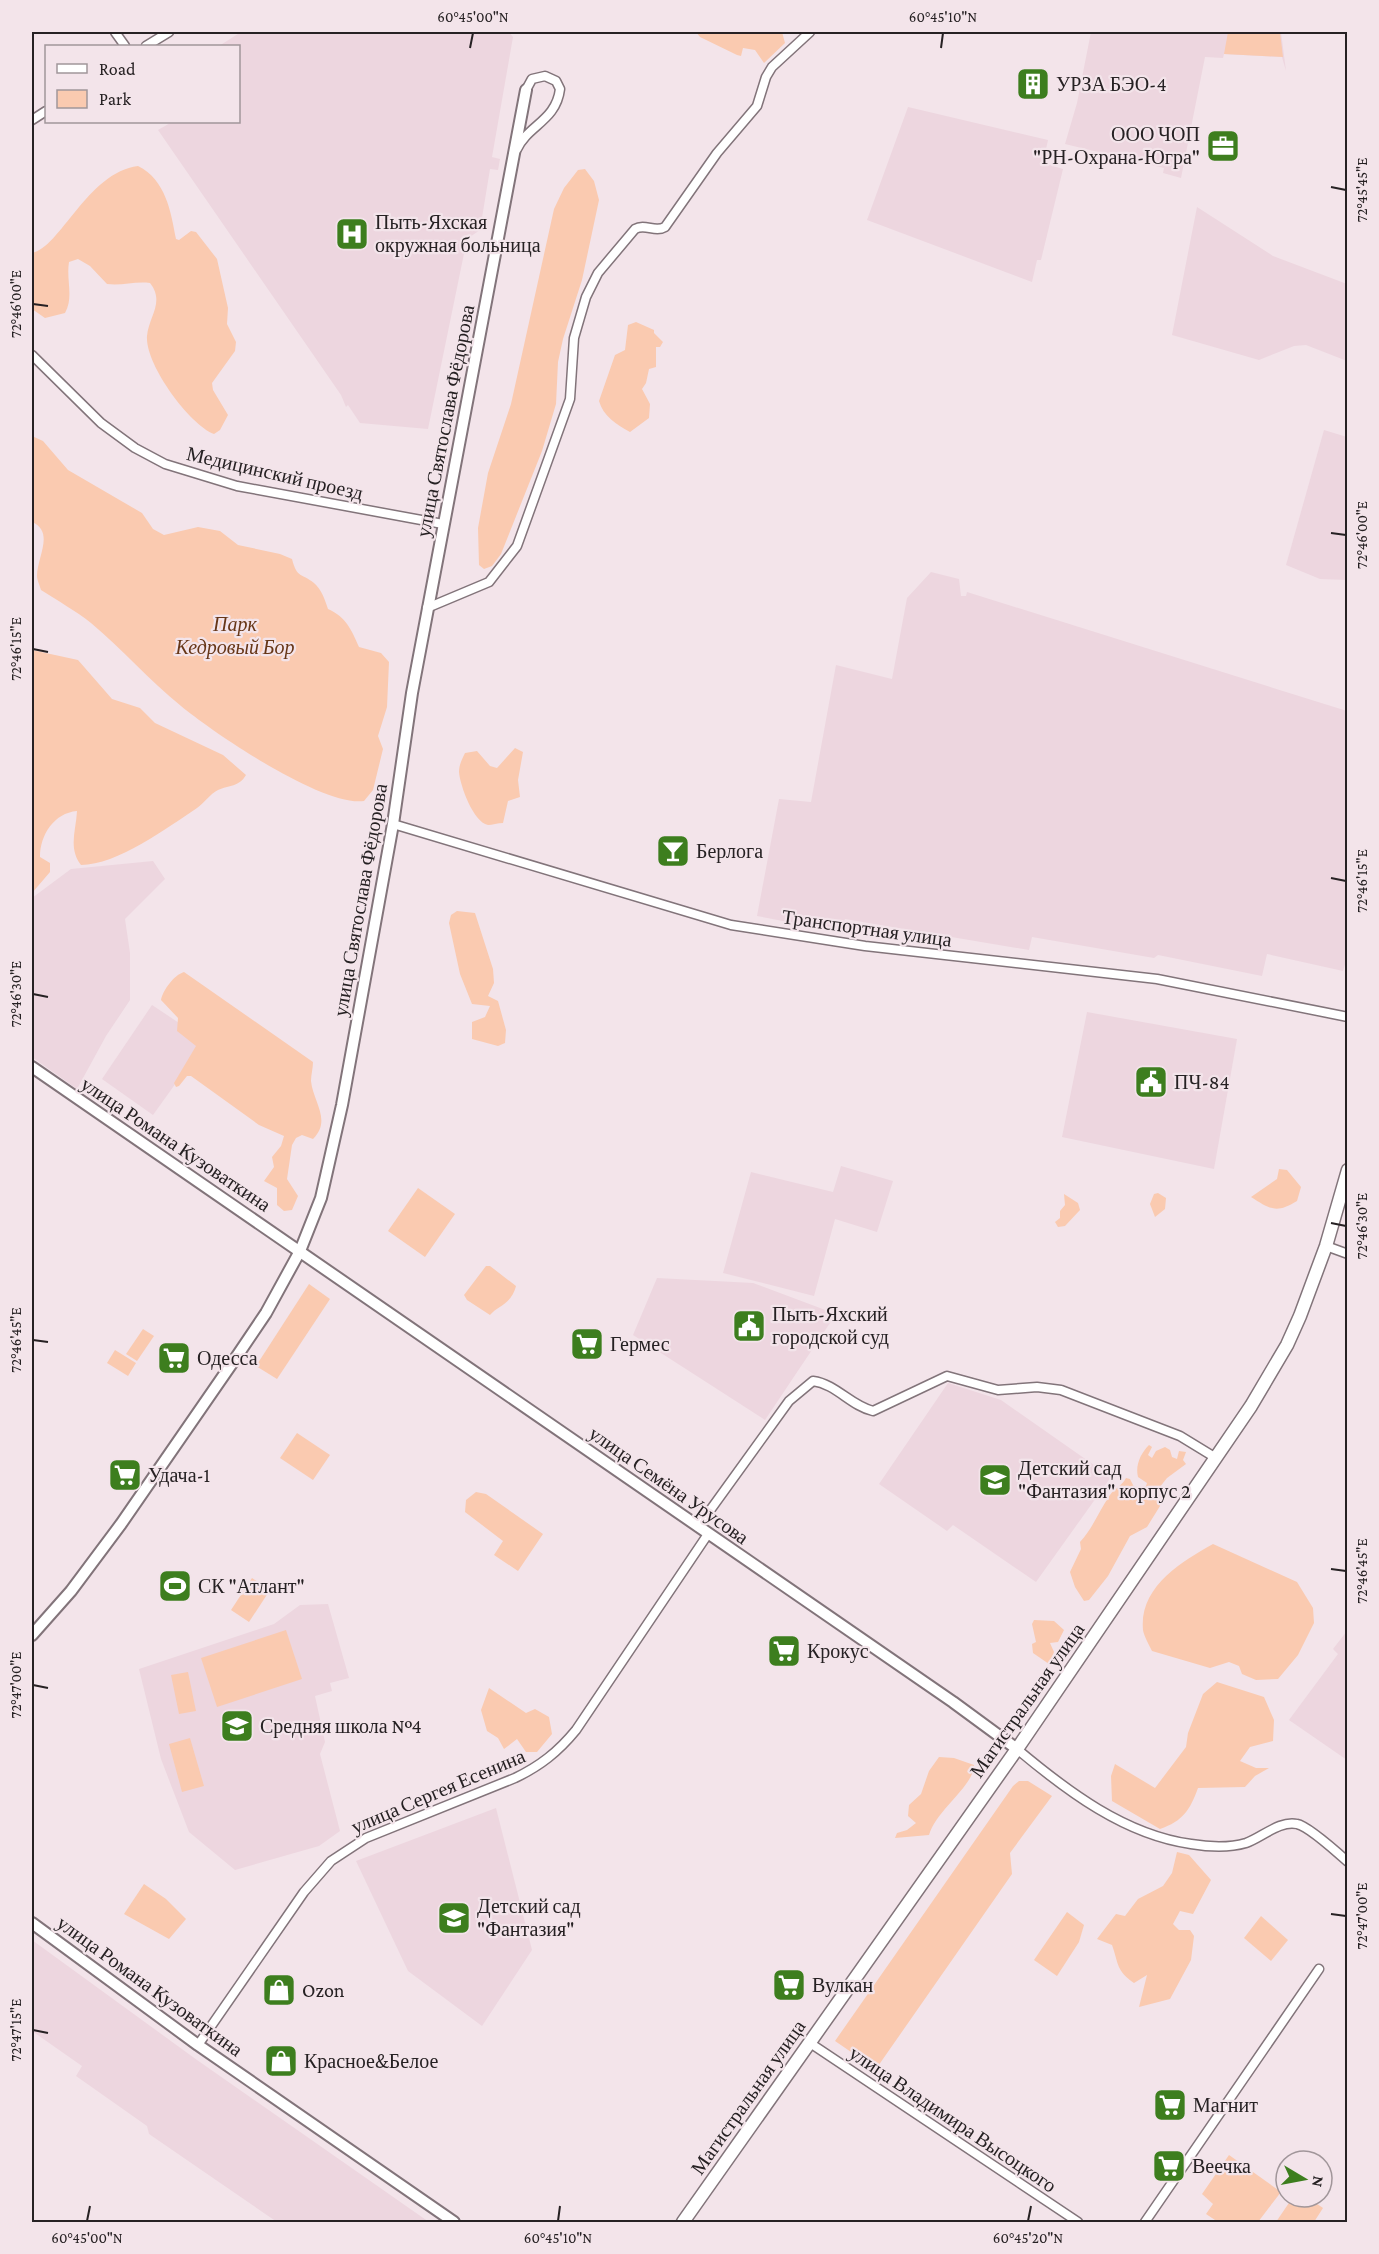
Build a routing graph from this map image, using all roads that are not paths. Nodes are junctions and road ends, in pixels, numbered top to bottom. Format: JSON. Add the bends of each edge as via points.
{"nodes":[{"id":1,"x":115,"y":32,"type":"edge"},
{"id":2,"x":169,"y":32,"type":"edge"},
{"id":3,"x":810,"y":32,"type":"edge"},
{"id":4,"x":124,"y":45,"type":"edge"},
{"id":5,"x":148,"y":45,"type":"edge"},
{"id":6,"x":526,"y":90,"type":"joint"},
{"id":7,"x":45,"y":112,"type":"edge"},
{"id":8,"x":32,"y":120,"type":"edge"},
{"id":9,"x":515,"y":152,"type":"junction"},
{"id":10,"x":32,"y":355,"type":"edge"},
{"id":11,"x":443,"y":524,"type":"junction"},
{"id":12,"x":427,"y":608,"type":"junction"},
{"id":13,"x":393,"y":824,"type":"junction"},
{"id":14,"x":1347,"y":1017,"type":"edge"},
{"id":15,"x":32,"y":1067,"type":"edge"},
{"id":16,"x":1347,"y":1170,"type":"edge"},
{"id":17,"x":1326,"y":1246,"type":"junction"},
{"id":18,"x":300,"y":1251,"type":"junction"},
{"id":19,"x":1347,"y":1254,"type":"edge"},
{"id":20,"x":1216,"y":1458,"type":"junction"},
{"id":21,"x":698,"y":1527,"type":"junction"},
{"id":22,"x":708,"y":1534,"type":"junction"},
{"id":23,"x":32,"y":1635,"type":"edge"},
{"id":24,"x":1017,"y":1749,"type":"junction"},
{"id":25,"x":1347,"y":1862,"type":"edge"},
{"id":26,"x":32,"y":1923,"type":"edge"},
{"id":27,"x":1319,"y":1969,"type":"dead end"},
{"id":28,"x":810,"y":2043,"type":"junction"},
{"id":29,"x":198,"y":2045,"type":"junction"},
{"id":30,"x":454,"y":2223,"type":"edge"},
{"id":31,"x":683,"y":2223,"type":"edge"},
{"id":32,"x":1078,"y":2223,"type":"edge"},
{"id":33,"x":1145,"y":2223,"type":"edge"}],
"edges":[{"from":1,"to":4,"type":"street"},
{"from":2,"to":5,"type":"street"},
{"from":3,"to":12,"type":"street","via":[[772,67],[758,106],[717,153],[665,227],[638,227],[598,273],[576,329],[570,399],[517,546],[489,582]]},
{"from":6,"to":9,"type":"street","name":"улица Святослава Фёдорова"},
{"from":6,"to":9,"type":"street","via":[[532,80],[545,76],[560,88],[550,114]]},
{"from":7,"to":8,"type":"street"},
{"from":9,"to":11,"type":"street","name":"улица Святослава Фёдорова"},
{"from":10,"to":11,"type":"street","name":"Медицинский проезд","via":[[101,423],[135,448],[173,467],[237,486]]},
{"from":11,"to":12,"type":"street","name":"улица Святослава Фёдорова"},
{"from":12,"to":13,"type":"street","name":"улица Святослава Фёдорова"},
{"from":13,"to":14,"type":"street","name":"Транспортная улица","via":[[731,925],[865,946],[1146,978]]},
{"from":13,"to":18,"type":"street","name":"улица Святослава Фёдорова","via":[[327,1176]]},
{"from":15,"to":18,"type":"street","name":"улица Романа Кузоваткина"},
{"from":16,"to":17,"type":"main road","name":"Магистральная улица"},
{"from":17,"to":19,"type":"street"},
{"from":17,"to":20,"type":"main road","name":"Магистральная улица","via":[[1287,1345]]},
{"from":18,"to":21,"type":"street","name":"улица Семёна Урусова"},
{"from":18,"to":23,"type":"street","name":"улица Святослава Фёдорова","via":[[266,1313],[121,1524]]},
{"from":20,"to":21,"type":"street","via":[[1180,1436],[1054,1388],[998,1390],[947,1376],[873,1411],[813,1381],[789,1401]]},
{"from":20,"to":24,"type":"main road","name":"Магистральная улица"},
{"from":21,"to":22,"type":"street","name":"улица Семёна Урусова"},
{"from":22,"to":24,"type":"street","name":"улица Семёна Урусова"},
{"from":22,"to":29,"type":"street","name":"улица Сергея Есенина","via":[[582,1721],[557,1751],[515,1778],[343,1851],[304,1892]]},
{"from":24,"to":25,"type":"street","via":[[1068,1790],[1151,1834],[1189,1844],[1227,1846],[1251,1841],[1294,1823]]},
{"from":24,"to":28,"type":"main road","name":"Магистральная улица"},
{"from":26,"to":29,"type":"street","name":"улица Романа Кузоваткина"},
{"from":27,"to":33,"type":"street"},
{"from":28,"to":31,"type":"main road","name":"Магистральная улица"},
{"from":28,"to":32,"type":"street","name":"улица Владимира Высоцкого"},
{"from":29,"to":30,"type":"street","name":"улица Романа Кузоваткина"}]}
